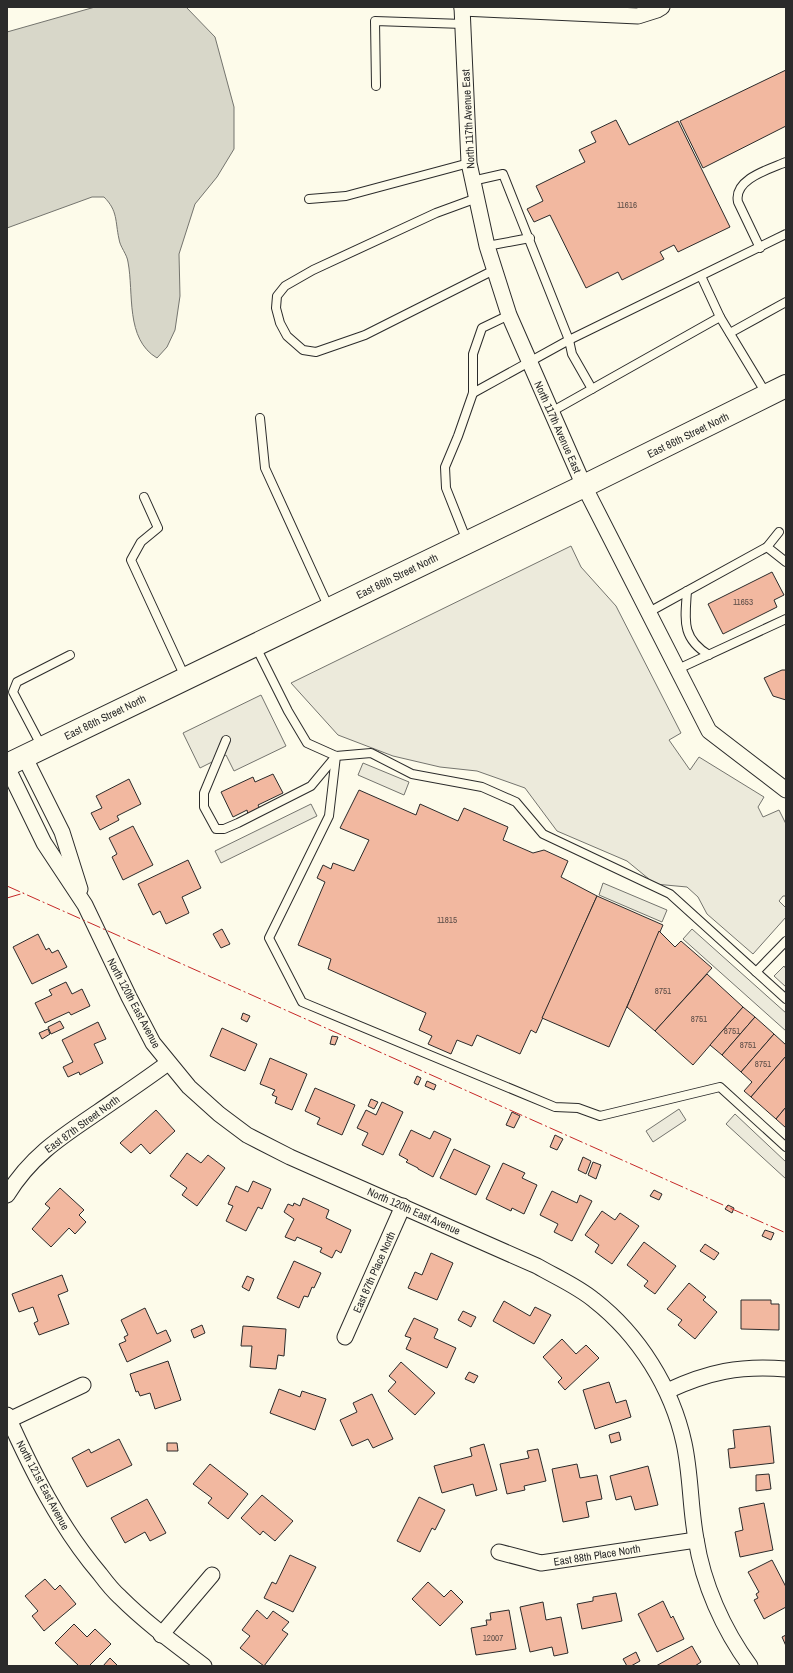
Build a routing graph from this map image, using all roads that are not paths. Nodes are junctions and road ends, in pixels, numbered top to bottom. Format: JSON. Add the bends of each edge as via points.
{"nodes":[{"id":1,"x":462,"y":7,"type":"edge"},
{"id":2,"x":662,"y":7,"type":"edge"},
{"id":3,"x":463,"y":24,"type":"junction"},
{"id":4,"x":376,"y":86,"type":"dead end"},
{"id":5,"x":786,"y":162,"type":"edge"},
{"id":6,"x":469,"y":163,"type":"junction"},
{"id":7,"x":472,"y":181,"type":"junction"},
{"id":8,"x":477,"y":198,"type":"junction"},
{"id":9,"x":309,"y":199,"type":"dead end"},
{"id":10,"x":786,"y":234,"type":"edge"},
{"id":11,"x":530,"y":238,"type":"junction"},
{"id":12,"x":487,"y":246,"type":"junction"},
{"id":13,"x":760,"y":248,"type":"junction"},
{"id":14,"x":494,"y":270,"type":"junction"},
{"id":15,"x":701,"y":276,"type":"junction"},
{"id":16,"x":786,"y":302,"type":"edge"},
{"id":17,"x":509,"y":316,"type":"junction"},
{"id":18,"x":720,"y":317,"type":"junction"},
{"id":19,"x":730,"y":333,"type":"junction"},
{"id":20,"x":570,"y":340,"type":"junction"},
{"id":21,"x":529,"y":364,"type":"junction"},
{"id":22,"x":592,"y":389,"type":"junction"},
{"id":23,"x":777,"y":391,"type":"edge"},
{"id":24,"x":473,"y":394,"type":"junction"},
{"id":25,"x":551,"y":412,"type":"junction"},
{"id":26,"x":260,"y":418,"type":"dead end"},
{"id":27,"x":584,"y":486,"type":"junction"},
{"id":28,"x":144,"y":498,"type":"dead end"},
{"id":29,"x":779,"y":532,"type":"dead end"},
{"id":30,"x":467,"y":542,"type":"junction"},
{"id":31,"x":767,"y":547,"type":"junction"},
{"id":32,"x":786,"y":562,"type":"edge"},
{"id":33,"x":687,"y":591,"type":"junction"},
{"id":34,"x":329,"y":608,"type":"junction"},
{"id":35,"x":648,"y":612,"type":"junction"},
{"id":36,"x":786,"y":619,"type":"edge"},
{"id":37,"x":254,"y":644,"type":"junction"},
{"id":38,"x":70,"y":654,"type":"dead end"},
{"id":39,"x":709,"y":655,"type":"junction"},
{"id":40,"x":678,"y":669,"type":"junction"},
{"id":41,"x":185,"y":678,"type":"junction"},
{"id":42,"x":226,"y":740,"type":"dead end"},
{"id":43,"x":336,"y":756,"type":"junction"},
{"id":44,"x":20,"y":759,"type":"edge"},
{"id":45,"x":786,"y":790,"type":"edge"},
{"id":46,"x":85,"y":905,"type":"junction"},
{"id":47,"x":786,"y":941,"type":"edge"},
{"id":48,"x":756,"y":972,"type":"junction"},
{"id":49,"x":786,"y":999,"type":"edge"},
{"id":50,"x":168,"y":1063,"type":"junction"},
{"id":51,"x":786,"y":1147,"type":"edge"},
{"id":52,"x":7,"y":1195,"type":"edge"},
{"id":53,"x":403,"y":1206,"type":"junction"},
{"id":54,"x":345,"y":1337,"type":"dead end"},
{"id":55,"x":786,"y":1369,"type":"edge"},
{"id":56,"x":83,"y":1385,"type":"dead end"},
{"id":57,"x":667,"y":1391,"type":"junction"},
{"id":58,"x":8,"y":1417,"type":"edge"},
{"id":59,"x":696,"y":1540,"type":"junction"},
{"id":60,"x":499,"y":1552,"type":"dead end"},
{"id":61,"x":212,"y":1575,"type":"dead end"},
{"id":62,"x":161,"y":1635,"type":"junction"},
{"id":63,"x":204,"y":1666,"type":"edge"},
{"id":64,"x":750,"y":1666,"type":"edge"}],
"edges":[{"from":1,"to":2,"type":"street","via":[[638,16]]},
{"from":1,"to":3,"type":"street","name":"North 117th Avenue East"},
{"from":3,"to":4,"type":"lane","via":[[375,21]]},
{"from":3,"to":6,"type":"street","name":"North 117th Avenue East"},
{"from":5,"to":13,"type":"lane","via":[[745,181],[736,196]]},
{"from":6,"to":7,"type":"street","name":"North 117th Avenue East"},
{"from":6,"to":9,"type":"lane","via":[[346,196]]},
{"from":7,"to":8,"type":"street","name":"North 117th Avenue East"},
{"from":7,"to":11,"type":"lane","via":[[503,174]]},
{"from":8,"to":12,"type":"street","name":"North 117th Avenue East"},
{"from":8,"to":14,"type":"lane","via":[[436,212],[313,270],[286,286],[277,296],[276,308],[287,336],[303,350],[316,352],[365,335]]},
{"from":10,"to":13,"type":"lane"},
{"from":11,"to":12,"type":"lane"},
{"from":11,"to":20,"type":"lane"},
{"from":12,"to":14,"type":"street","name":"North 117th Avenue East"},
{"from":13,"to":15,"type":"lane"},
{"from":14,"to":17,"type":"street","name":"North 117th Avenue East"},
{"from":15,"to":18,"type":"lane"},
{"from":15,"to":20,"type":"lane"},
{"from":16,"to":19,"type":"lane"},
{"from":17,"to":21,"type":"street","name":"North 117th Avenue East"},
{"from":17,"to":24,"type":"lane","via":[[482,328],[473,354]]},
{"from":18,"to":19,"type":"lane"},
{"from":18,"to":22,"type":"lane"},
{"from":19,"to":23,"type":"lane"},
{"from":20,"to":21,"type":"lane"},
{"from":20,"to":22,"type":"lane","via":[[572,354]]},
{"from":21,"to":24,"type":"lane"},
{"from":21,"to":25,"type":"street","name":"North 117th Avenue East"},
{"from":22,"to":25,"type":"lane"},
{"from":23,"to":27,"type":"main road","name":"East 86th Street North"},
{"from":24,"to":30,"type":"lane","via":[[445,467],[446,488]]},
{"from":25,"to":27,"type":"street","name":"North 117th Avenue East"},
{"from":26,"to":34,"type":"lane","via":[[265,468]]},
{"from":27,"to":30,"type":"main road","name":"East 86th Street North"},
{"from":27,"to":35,"type":"street","name":"North 117th Avenue East"},
{"from":28,"to":41,"type":"lane","via":[[158,528],[141,542],[131,560]]},
{"from":29,"to":31,"type":"lane"},
{"from":30,"to":34,"type":"main road","name":"East 86th Street North"},
{"from":31,"to":32,"type":"lane"},
{"from":31,"to":33,"type":"lane"},
{"from":33,"to":35,"type":"lane"},
{"from":33,"to":39,"type":"lane","via":[[685,618],[689,637],[697,648]]},
{"from":34,"to":37,"type":"main road","name":"East 86th Street North"},
{"from":35,"to":40,"type":"street","name":"North 117th Avenue East"},
{"from":36,"to":39,"type":"lane"},
{"from":37,"to":41,"type":"main road","name":"East 86th Street North"},
{"from":37,"to":43,"type":"lane","via":[[307,743]]},
{"from":38,"to":44,"type":"lane","via":[[16,682],[13,692]]},
{"from":39,"to":40,"type":"lane"},
{"from":40,"to":45,"type":"street","name":"North 117th Avenue East","via":[[709,731]]},
{"from":41,"to":44,"type":"main road","name":"East 86th Street North"},
{"from":42,"to":43,"type":"lane","via":[[204,792],[204,807],[216,829],[224,829],[238,823],[311,786]]},
{"from":43,"to":48,"type":"lane","via":[[370,753],[412,774],[482,787],[516,802],[543,834],[670,894]]},
{"from":43,"to":51,"type":"lane","via":[[329,816],[269,938],[302,1002],[555,1107],[578,1108],[600,1116],[720,1086]]},
{"from":44,"to":46,"type":"street","name":"North 120th East Avenue","via":[[62,832]]},
{"from":44,"to":46,"type":"street","name":"North 120th East Avenue","via":[[44,843]]},
{"from":46,"to":50,"type":"street","name":"North 120th East Avenue","via":[[153,1043]]},
{"from":47,"to":48,"type":"lane"},
{"from":48,"to":49,"type":"lane"},
{"from":50,"to":52,"type":"street","name":"East 87th Street North","via":[[56,1141],[31,1163]]},
{"from":50,"to":53,"type":"street","name":"North 120th East Avenue","via":[[189,1088],[247,1135],[290,1157]]},
{"from":53,"to":54,"type":"street","name":"East 87th Place North"},
{"from":53,"to":57,"type":"street","name":"North 120th East Avenue","via":[[537,1266],[594,1300],[633,1338]]},
{"from":55,"to":57,"type":"street","via":[[762,1367],[718,1372],[690,1380]]},
{"from":56,"to":58,"type":"street","name":"North 121st East Avenue"},
{"from":57,"to":59,"type":"street","name":"North 120th East Avenue","via":[[684,1444]]},
{"from":58,"to":62,"type":"street","name":"North 121st East Avenue","via":[[51,1505],[71,1537],[119,1596]]},
{"from":59,"to":60,"type":"street","name":"East 88th Place North","via":[[541,1563]]},
{"from":59,"to":64,"type":"street","name":"North 120th East Avenue","via":[[713,1601]]},
{"from":61,"to":62,"type":"street"},
{"from":62,"to":63,"type":"street","name":"North 121st East Avenue"}]}
